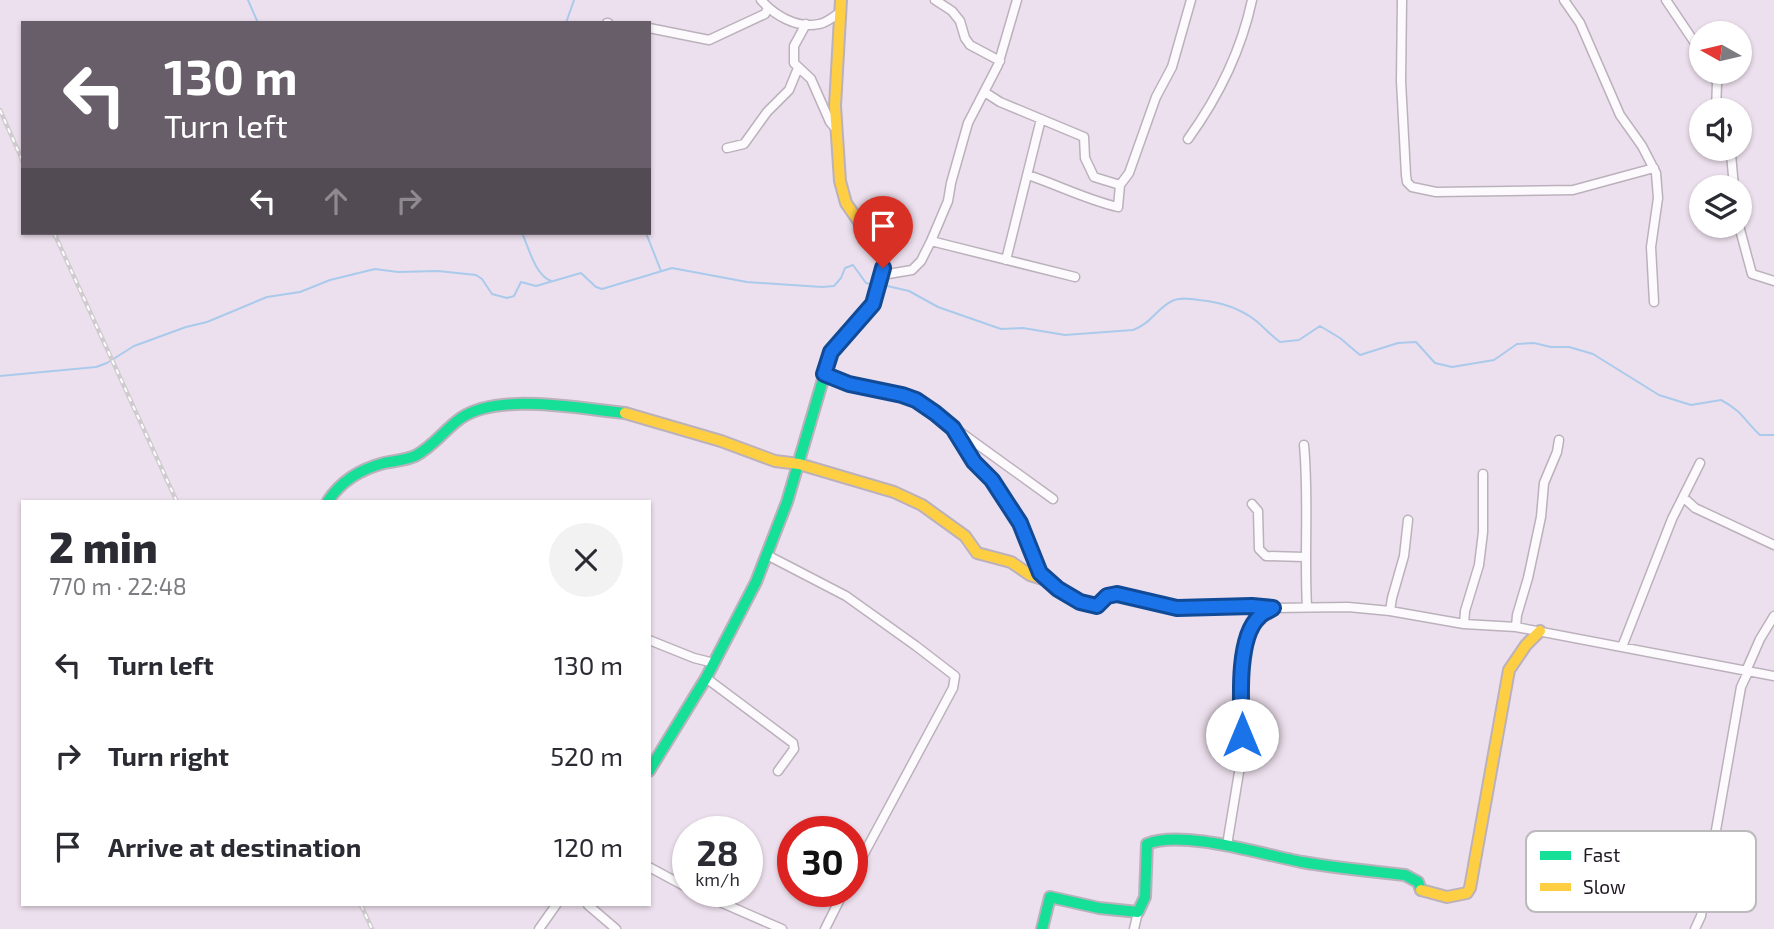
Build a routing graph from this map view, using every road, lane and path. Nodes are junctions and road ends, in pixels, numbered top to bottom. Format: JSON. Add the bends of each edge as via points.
{"nodes":[{"id":1,"x":761,"y":0,"type":"edge"},
{"id":2,"x":841,"y":0,"type":"edge"},
{"id":3,"x":935,"y":0,"type":"edge"},
{"id":4,"x":1017,"y":0,"type":"edge"},
{"id":5,"x":1191,"y":0,"type":"edge"},
{"id":6,"x":1252,"y":0,"type":"edge"},
{"id":7,"x":1402,"y":0,"type":"edge"},
{"id":8,"x":1564,"y":0,"type":"edge"},
{"id":9,"x":1665,"y":0,"type":"edge"},
{"id":10,"x":768,"y":8,"type":"junction"},
{"id":11,"x":839,"y":13,"type":"junction"},
{"id":12,"x":806,"y":24,"type":"junction"},
{"id":13,"x":651,"y":28,"type":"edge"},
{"id":14,"x":1689,"y":35,"type":"edge"},
{"id":15,"x":1000,"y":61,"type":"junction"},
{"id":16,"x":798,"y":68,"type":"junction"},
{"id":17,"x":986,"y":93,"type":"junction"},
{"id":18,"x":1041,"y":119,"type":"junction"},
{"id":19,"x":835,"y":128,"type":"junction"},
{"id":20,"x":1188,"y":139,"type":"dead end"},
{"id":21,"x":727,"y":148,"type":"dead end"},
{"id":22,"x":1654,"y":167,"type":"junction"},
{"id":23,"x":1028,"y":175,"type":"junction"},
{"id":24,"x":1120,"y":185,"type":"junction"},
{"id":25,"x":1743,"y":238,"type":"edge"},
{"id":26,"x":932,"y":241,"type":"junction"},
{"id":27,"x":1006,"y":260,"type":"junction"},
{"id":28,"x":1075,"y":277,"type":"dead end"},
{"id":29,"x":1774,"y":281,"type":"edge"},
{"id":30,"x":880,"y":283,"type":"junction"},
{"id":31,"x":1654,"y":302,"type":"dead end"},
{"id":32,"x":824,"y":374,"type":"junction"},
{"id":33,"x":953,"y":428,"type":"junction"},
{"id":34,"x":1559,"y":440,"type":"dead end"},
{"id":35,"x":1304,"y":445,"type":"dead end"},
{"id":36,"x":1700,"y":463,"type":"dead end"},
{"id":37,"x":799,"y":464,"type":"junction"},
{"id":38,"x":1483,"y":474,"type":"dead end"},
{"id":39,"x":1683,"y":497,"type":"junction"},
{"id":40,"x":1053,"y":499,"type":"dead end"},
{"id":41,"x":329,"y":500,"type":"edge"},
{"id":42,"x":1252,"y":504,"type":"dead end"},
{"id":43,"x":1408,"y":520,"type":"dead end"},
{"id":44,"x":1774,"y":545,"type":"edge"},
{"id":45,"x":767,"y":555,"type":"junction"},
{"id":46,"x":1304,"y":557,"type":"junction"},
{"id":47,"x":1049,"y":581,"type":"junction"},
{"id":48,"x":1307,"y":607,"type":"junction"},
{"id":49,"x":1273,"y":608,"type":"junction"},
{"id":50,"x":1390,"y":611,"type":"junction"},
{"id":51,"x":1774,"y":615,"type":"edge"},
{"id":52,"x":1464,"y":624,"type":"junction"},
{"id":53,"x":1516,"y":627,"type":"junction"},
{"id":54,"x":1540,"y":632,"type":"junction"},
{"id":55,"x":651,"y":641,"type":"edge"},
{"id":56,"x":1622,"y":647,"type":"junction"},
{"id":57,"x":714,"y":663,"type":"junction"},
{"id":58,"x":1747,"y":671,"type":"junction"},
{"id":59,"x":1774,"y":676,"type":"edge"},
{"id":60,"x":706,"y":678,"type":"junction"},
{"id":61,"x":651,"y":768,"type":"edge"},
{"id":62,"x":778,"y":771,"type":"dead end"},
{"id":63,"x":1716,"y":831,"type":"edge"},
{"id":64,"x":1227,"y":845,"type":"junction"},
{"id":65,"x":868,"y":846,"type":"edge"},
{"id":66,"x":651,"y":868,"type":"edge"},
{"id":67,"x":672,"y":879,"type":"edge"},
{"id":68,"x":555,"y":906,"type":"edge"},
{"id":69,"x":589,"y":906,"type":"edge"},
{"id":70,"x":732,"y":907,"type":"edge"},
{"id":71,"x":836,"y":907,"type":"edge"},
{"id":72,"x":1138,"y":912,"type":"junction"},
{"id":73,"x":1703,"y":912,"type":"edge"},
{"id":74,"x":539,"y":929,"type":"edge"},
{"id":75,"x":617,"y":929,"type":"edge"},
{"id":76,"x":782,"y":929,"type":"edge"},
{"id":77,"x":825,"y":929,"type":"edge"},
{"id":78,"x":1042,"y":929,"type":"edge"},
{"id":79,"x":1134,"y":929,"type":"edge"},
{"id":80,"x":1695,"y":929,"type":"edge"}],
"edges":[{"from":1,"to":10,"type":"street"},
{"from":2,"to":11,"type":"street"},
{"from":3,"to":15,"type":"street","via":[[960,21],[970,45]]},
{"from":4,"to":15,"type":"street"},
{"from":5,"to":24,"type":"street","via":[[1172,67]]},
{"from":6,"to":20,"type":"street","via":[[1230,72]]},
{"from":7,"to":22,"type":"street","via":[[1406,175],[1412,187],[1436,192],[1573,190]]},
{"from":8,"to":22,"type":"street","via":[[1580,23],[1620,115]]},
{"from":9,"to":14,"type":"street"},
{"from":10,"to":12,"type":"street"},
{"from":10,"to":13,"type":"street","via":[[765,14],[709,40]]},
{"from":11,"to":12,"type":"street","via":[[822,24]]},
{"from":11,"to":19,"type":"street"},
{"from":12,"to":16,"type":"street","via":[[794,46]]},
{"from":15,"to":17,"type":"street"},
{"from":16,"to":19,"type":"street","via":[[811,79]]},
{"from":16,"to":21,"type":"street","via":[[789,90],[766,112],[744,144]]},
{"from":17,"to":18,"type":"street"},
{"from":17,"to":26,"type":"street","via":[[968,123],[948,201]]},
{"from":18,"to":23,"type":"street"},
{"from":18,"to":24,"type":"street","via":[[1084,137],[1085,158],[1094,177]]},
{"from":19,"to":30,"type":"street","via":[[841,193],[883,259]]},
{"from":22,"to":31,"type":"street","via":[[1658,198],[1651,247]]},
{"from":23,"to":24,"type":"street","via":[[1118,207]]},
{"from":23,"to":27,"type":"street"},
{"from":25,"to":29,"type":"street","via":[[1752,274]]},
{"from":26,"to":27,"type":"street"},
{"from":26,"to":30,"type":"street","via":[[912,270]]},
{"from":27,"to":28,"type":"street"},
{"from":30,"to":32,"type":"street","via":[[873,304],[831,352]]},
{"from":32,"to":33,"type":"street","via":[[916,400]]},
{"from":32,"to":37,"type":"street"},
{"from":33,"to":40,"type":"street"},
{"from":33,"to":47,"type":"street","via":[[1020,523],[1040,573]]},
{"from":34,"to":53,"type":"street","via":[[1544,483],[1541,517]]},
{"from":35,"to":46,"type":"street"},
{"from":36,"to":39,"type":"street"},
{"from":37,"to":41,"type":"street","via":[[775,461],[630,414],[521,403],[462,417],[413,457],[380,464],[346,479]]},
{"from":37,"to":45,"type":"street"},
{"from":37,"to":47,"type":"street","via":[[922,505],[965,536],[977,553],[1011,562]]},
{"from":38,"to":52,"type":"street","via":[[1479,565]]},
{"from":39,"to":44,"type":"street","via":[[1695,508]]},
{"from":39,"to":56,"type":"street"},
{"from":42,"to":46,"type":"street","via":[[1258,510],[1262,553]]},
{"from":43,"to":50,"type":"street"},
{"from":45,"to":57,"type":"street"},
{"from":45,"to":65,"type":"street","via":[[846,596],[955,676],[953,688]]},
{"from":46,"to":48,"type":"street"},
{"from":47,"to":49,"type":"street","via":[[1080,602],[1097,606],[1117,594],[1177,608]]},
{"from":48,"to":49,"type":"street"},
{"from":48,"to":50,"type":"street"},
{"from":49,"to":64,"type":"street","via":[[1258,617],[1244,649],[1242,754]]},
{"from":50,"to":52,"type":"street"},
{"from":51,"to":58,"type":"street"},
{"from":52,"to":53,"type":"street"},
{"from":53,"to":54,"type":"street"},
{"from":54,"to":56,"type":"street"},
{"from":54,"to":64,"type":"street","via":[[1509,670],[1467,893],[1447,897],[1422,892],[1418,883],[1405,875],[1303,862]]},
{"from":55,"to":57,"type":"street"},
{"from":56,"to":58,"type":"street"},
{"from":57,"to":60,"type":"street"},
{"from":58,"to":59,"type":"street"},
{"from":58,"to":63,"type":"street"},
{"from":60,"to":61,"type":"street"},
{"from":60,"to":62,"type":"street","via":[[793,743],[794,749]]},
{"from":64,"to":72,"type":"street","via":[[1193,841],[1147,844],[1146,882]]},
{"from":66,"to":67,"type":"street"},
{"from":68,"to":74,"type":"street"},
{"from":69,"to":75,"type":"street"},
{"from":70,"to":76,"type":"street"},
{"from":71,"to":77,"type":"street"},
{"from":72,"to":78,"type":"street","via":[[1050,897]]},
{"from":72,"to":79,"type":"street"},
{"from":73,"to":80,"type":"street"}]}
